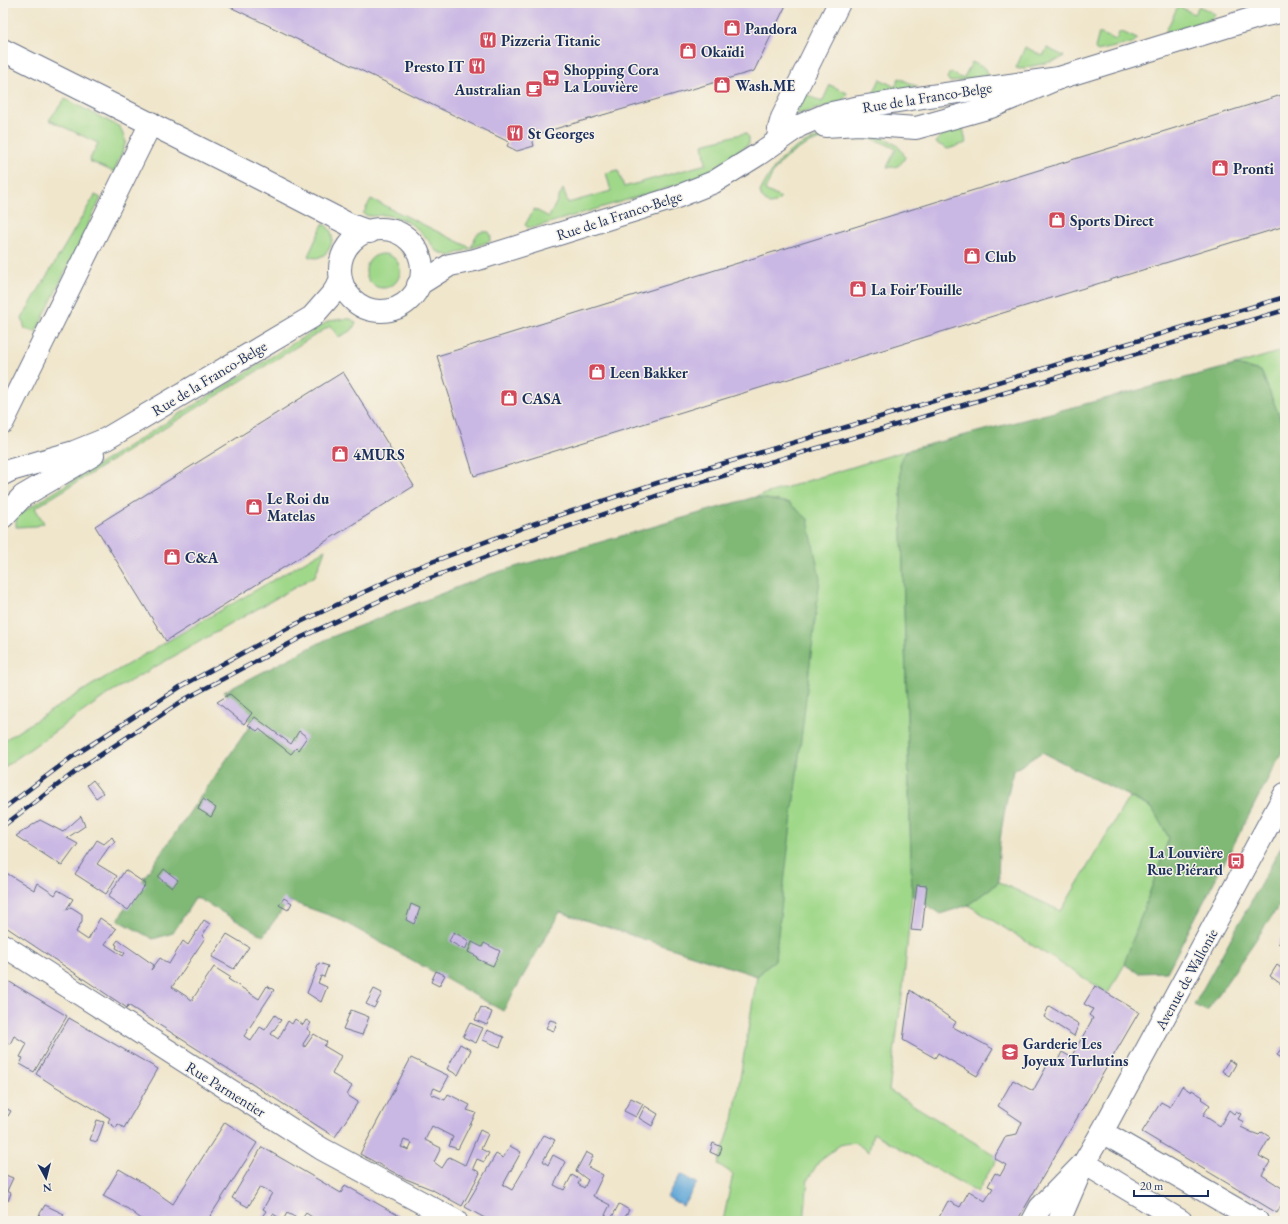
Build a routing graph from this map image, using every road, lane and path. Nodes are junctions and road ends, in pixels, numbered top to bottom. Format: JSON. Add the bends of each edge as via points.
{"nodes":[{"id":1,"x":839,"y":3,"type":"edge"},
{"id":2,"x":1278,"y":3,"type":"edge"},
{"id":3,"x":1285,"y":11,"type":"edge"},
{"id":4,"x":1261,"y":16,"type":"junction"},
{"id":5,"x":3,"y":50,"type":"edge"},
{"id":6,"x":1059,"y":78,"type":"junction"},
{"id":7,"x":948,"y":94,"type":"junction"},
{"id":8,"x":151,"y":123,"type":"junction"},
{"id":9,"x":916,"y":128,"type":"junction"},
{"id":10,"x":778,"y":141,"type":"junction"},
{"id":11,"x":370,"y":232,"type":"junction"},
{"id":12,"x":419,"y":258,"type":"junction"},
{"id":13,"x":450,"y":265,"type":"junction"},
{"id":14,"x":341,"y":280,"type":"junction"},
{"id":15,"x":418,"y":285,"type":"junction"},
{"id":16,"x":356,"y":302,"type":"junction"},
{"id":17,"x":312,"y":317,"type":"junction"},
{"id":18,"x":3,"y":422,"type":"edge"},
{"id":19,"x":106,"y":439,"type":"junction"},
{"id":20,"x":3,"y":474,"type":"edge"},
{"id":21,"x":3,"y":516,"type":"edge"},
{"id":22,"x":1285,"y":794,"type":"edge"},
{"id":23,"x":3,"y":945,"type":"edge"},
{"id":24,"x":1102,"y":1132,"type":"junction"},
{"id":25,"x":1084,"y":1163,"type":"junction"},
{"id":26,"x":456,"y":1221,"type":"edge"},
{"id":27,"x":1033,"y":1221,"type":"edge"},
{"id":28,"x":1059,"y":1221,"type":"edge"},
{"id":29,"x":1181,"y":1221,"type":"edge"},
{"id":30,"x":1257,"y":1221,"type":"edge"}],
"edges":[{"from":1,"to":10,"type":"main road","via":[[782,118]]},
{"from":2,"to":4,"type":"main road","name":"Rue de la Franco-Belge"},
{"from":3,"to":4,"type":"main road","name":"Rue de la Franco-Belge"},
{"from":4,"to":6,"type":"main road","name":"Rue de la Franco-Belge"},
{"from":5,"to":8,"type":"main road"},
{"from":6,"to":7,"type":"main road","name":"Rue de la Franco-Belge"},
{"from":6,"to":9,"type":"main road","name":"Rue de la Franco-Belge","via":[[991,107]]},
{"from":7,"to":9,"type":"main road"},
{"from":7,"to":10,"type":"main road","name":"Rue de la Franco-Belge","via":[[828,114],[799,126]]},
{"from":8,"to":11,"type":"main road","via":[[348,224]]},
{"from":8,"to":18,"type":"main road"},
{"from":9,"to":10,"type":"main road","name":"Rue de la Franco-Belge","via":[[834,125]]},
{"from":10,"to":13,"type":"main road","name":"Rue de la Franco-Belge","via":[[714,182],[674,198],[482,258]]},
{"from":11,"to":12,"type":"main road","name":"Rue de la Franco-Belge","via":[[392,231],[416,248]]},
{"from":11,"to":14,"type":"main road","name":"Rue de la Franco-Belge","via":[[362,233],[350,243],[342,255]]},
{"from":12,"to":13,"type":"main road","name":"Rue de la Franco-Belge"},
{"from":12,"to":15,"type":"main road","name":"Rue de la Franco-Belge","via":[[421,278]]},
{"from":13,"to":15,"type":"main road","name":"Rue de la Franco-Belge"},
{"from":14,"to":16,"type":"main road","name":"Rue de la Franco-Belge","via":[[350,298]]},
{"from":14,"to":17,"type":"main road","name":"Rue de la Franco-Belge"},
{"from":15,"to":16,"type":"main road","name":"Rue de la Franco-Belge","via":[[416,292],[405,303],[392,310],[377,311],[362,307]]},
{"from":16,"to":17,"type":"main road","name":"Rue de la Franco-Belge","via":[[334,306]]},
{"from":17,"to":19,"type":"main road","name":"Rue de la Franco-Belge"},
{"from":19,"to":20,"type":"main road","name":"Rue de la Franco-Belge","via":[[74,452]]},
{"from":19,"to":21,"type":"main road","name":"Rue de la Franco-Belge","via":[[94,455],[23,496]]},
{"from":22,"to":24,"type":"main road","name":"Avenue de Wallonie"},
{"from":23,"to":26,"type":"main road","name":"Rue Parmentier","via":[[322,1149]]},
{"from":24,"to":25,"type":"main road","name":"Avenue de Wallonie"},
{"from":24,"to":30,"type":"main road"},
{"from":25,"to":27,"type":"main road","via":[[1040,1208]]},
{"from":25,"to":28,"type":"main road"},
{"from":25,"to":29,"type":"main road"}]}
